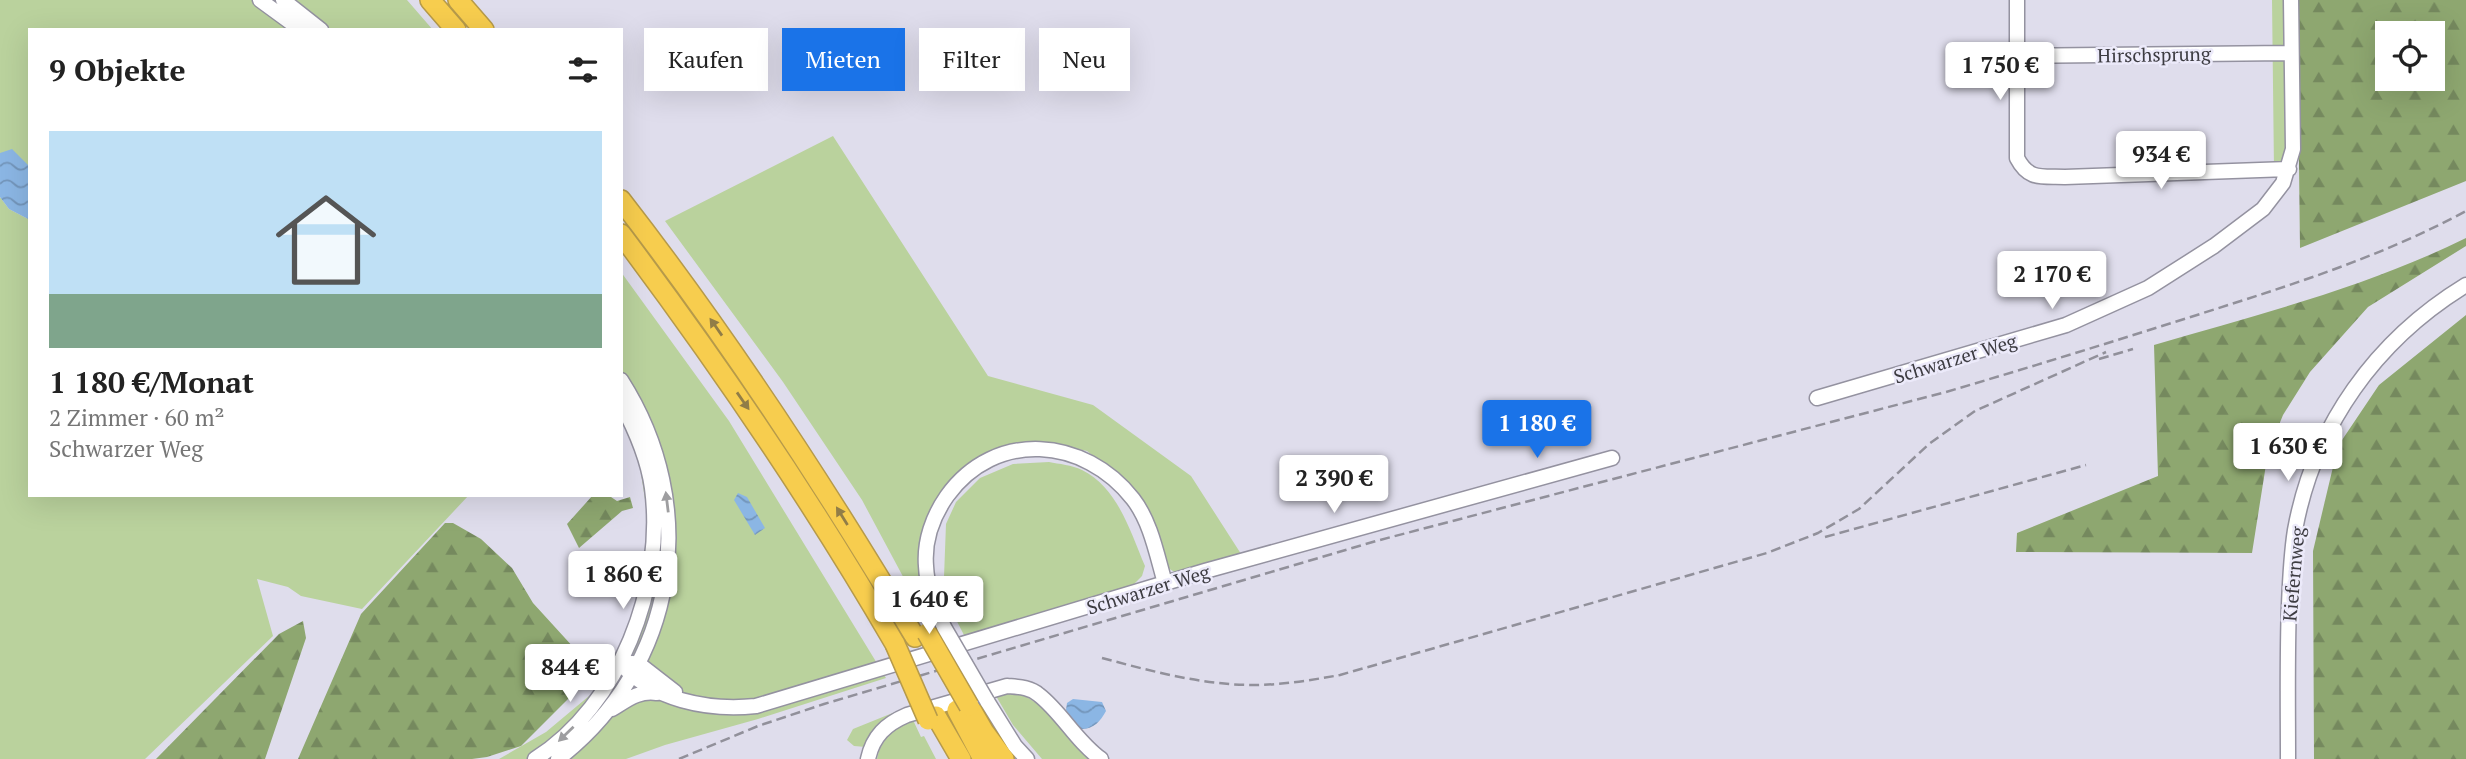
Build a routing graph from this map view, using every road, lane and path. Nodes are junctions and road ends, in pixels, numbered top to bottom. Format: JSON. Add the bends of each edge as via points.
{"nodes":[{"id":1,"x":260,"y":0,"type":"edge"},
{"id":2,"x":283,"y":0,"type":"edge"},
{"id":3,"x":430,"y":0,"type":"edge"},
{"id":4,"x":458,"y":0,"type":"edge"},
{"id":5,"x":2017,"y":0,"type":"edge"},
{"id":6,"x":2291,"y":0,"type":"edge"},
{"id":7,"x":298,"y":28,"type":"edge"},
{"id":8,"x":318,"y":28,"type":"edge"},
{"id":9,"x":454,"y":28,"type":"edge"},
{"id":10,"x":482,"y":28,"type":"edge"},
{"id":11,"x":2291,"y":53,"type":"junction"},
{"id":12,"x":2017,"y":55,"type":"junction"},
{"id":13,"x":2289,"y":169,"type":"junction"},
{"id":14,"x":623,"y":203,"type":"edge"},
{"id":15,"x":623,"y":237,"type":"edge"},
{"id":16,"x":2466,"y":285,"type":"edge"},
{"id":17,"x":623,"y":384,"type":"edge"},
{"id":18,"x":1817,"y":398,"type":"dead end"},
{"id":19,"x":623,"y":408,"type":"edge"},
{"id":20,"x":1612,"y":458,"type":"dead end"},
{"id":21,"x":1165,"y":583,"type":"junction"},
{"id":22,"x":929,"y":632,"type":"junction"},
{"id":23,"x":620,"y":663,"type":"junction"},
{"id":24,"x":635,"y":670,"type":"junction"},
{"id":25,"x":666,"y":695,"type":"junction"},
{"id":26,"x":684,"y":699,"type":"junction"},
{"id":27,"x":971,"y":706,"type":"junction"},
{"id":28,"x":609,"y":710,"type":"junction"},
{"id":29,"x":932,"y":718,"type":"junction"},
{"id":30,"x":535,"y":759,"type":"edge"},
{"id":31,"x":558,"y":759,"type":"edge"},
{"id":32,"x":868,"y":759,"type":"edge"},
{"id":33,"x":947,"y":759,"type":"edge"},
{"id":34,"x":961,"y":759,"type":"edge"},
{"id":35,"x":982,"y":759,"type":"edge"},
{"id":36,"x":1004,"y":759,"type":"edge"},
{"id":37,"x":1027,"y":759,"type":"edge"},
{"id":38,"x":1101,"y":759,"type":"edge"},
{"id":39,"x":2288,"y":759,"type":"edge"}],
"edges":[{"from":1,"to":7,"type":"street"},
{"from":2,"to":8,"type":"street"},
{"from":3,"to":9,"type":"highway"},
{"from":4,"to":10,"type":"highway"},
{"from":5,"to":12,"type":"street"},
{"from":6,"to":11,"type":"street","name":"Schwarzer Weg"},
{"from":11,"to":12,"type":"street","name":"Hirschsprung"},
{"from":11,"to":13,"type":"street","name":"Schwarzer Weg","via":[[2294,149]]},
{"from":12,"to":13,"type":"street","via":[[2017,158],[2024,172],[2033,176]]},
{"from":13,"to":18,"type":"street","name":"Schwarzer Weg","via":[[2277,194],[2251,219],[2172,275],[2127,298],[2066,325]]},
{"from":22,"to":14,"type":"highway","one_way":true,"via":[[878,574],[725,340]]},
{"from":15,"to":29,"type":"highway","one_way":true,"bridge":true,"via":[[759,425],[855,575]]},
{"from":16,"to":39,"type":"street","name":"Kiefernweg","via":[[2420,318],[2372,363],[2343,403],[2315,458],[2302,496],[2291,564]]},
{"from":24,"to":17,"type":"street","one_way":true,"via":[[655,625],[666,582],[668,512],[658,457]]},
{"from":19,"to":23,"type":"street","via":[[644,459],[654,514],[644,603]]},
{"from":20,"to":21,"type":"street","name":"Schwarzer Weg"},
{"from":21,"to":22,"type":"street","via":[[1135,502],[1115,478],[1089,460],[1062,450],[1016,450],[970,471],[953,488],[932,523],[927,544]]},
{"from":21,"to":26,"type":"street","name":"Schwarzer Weg","via":[[756,706],[715,707]]},
{"from":22,"to":27,"type":"highway"},
{"from":22,"to":27,"type":"street","bridge":true},
{"from":23,"to":24,"type":"street","name":"Schwarzer Weg"},
{"from":23,"to":30,"type":"street","one_way":true,"via":[[582,718]]},
{"from":24,"to":25,"type":"street","name":"Schwarzer Weg"},
{"from":24,"to":26,"type":"street","name":"Schwarzer Weg"},
{"from":24,"to":28,"type":"street"},
{"from":25,"to":26,"type":"street","name":"Schwarzer Weg"},
{"from":25,"to":28,"type":"street","via":[[647,691]]},
{"from":27,"to":35,"type":"highway"},
{"from":27,"to":36,"type":"highway"},
{"from":27,"to":37,"type":"street"},
{"from":28,"to":31,"type":"street"},
{"from":29,"to":33,"type":"highway"},
{"from":29,"to":34,"type":"highway"},
{"from":32,"to":38,"type":"street","via":[[873,742],[894,721],[1007,686],[1038,694]]}]}
